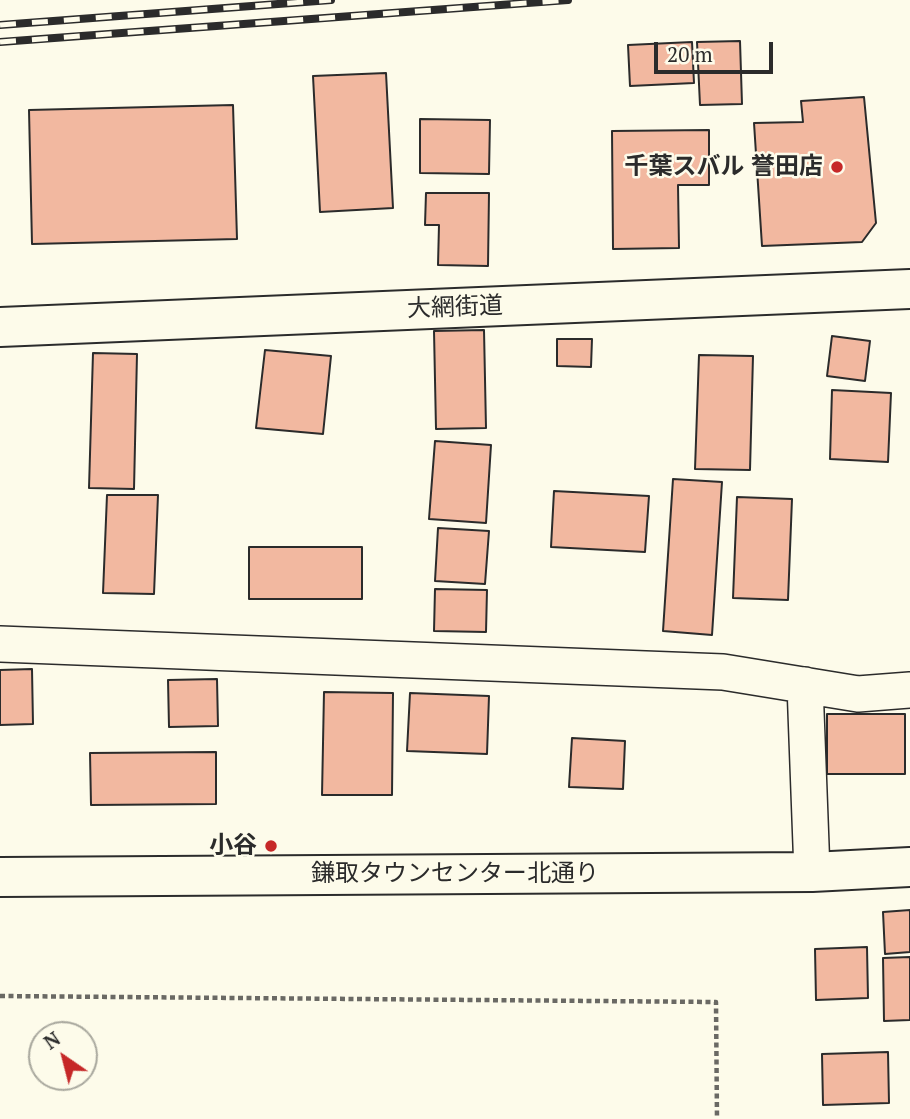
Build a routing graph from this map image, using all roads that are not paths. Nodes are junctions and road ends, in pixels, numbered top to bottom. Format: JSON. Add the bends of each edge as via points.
{"nodes":[{"id":1,"x":910,"y":289,"type":"edge"},
{"id":2,"x":0,"y":327,"type":"edge"},
{"id":3,"x":0,"y":644,"type":"edge"},
{"id":4,"x":805,"y":685,"type":"junction"},
{"id":5,"x":910,"y":690,"type":"edge"},
{"id":6,"x":910,"y":867,"type":"edge"},
{"id":7,"x":812,"y":872,"type":"junction"},
{"id":8,"x":0,"y":877,"type":"edge"}],
"edges":[{"from":1,"to":2,"type":"street","name":"大網街道"},
{"from":3,"to":4,"type":"street","via":[[723,672]]},
{"from":4,"to":5,"type":"street","via":[[858,694]]},
{"from":4,"to":7,"type":"street"},
{"from":6,"to":7,"type":"street","name":"鎌取タウンセンター北通り"},
{"from":7,"to":8,"type":"street","name":"鎌取タウンセンター北通り"}]}
